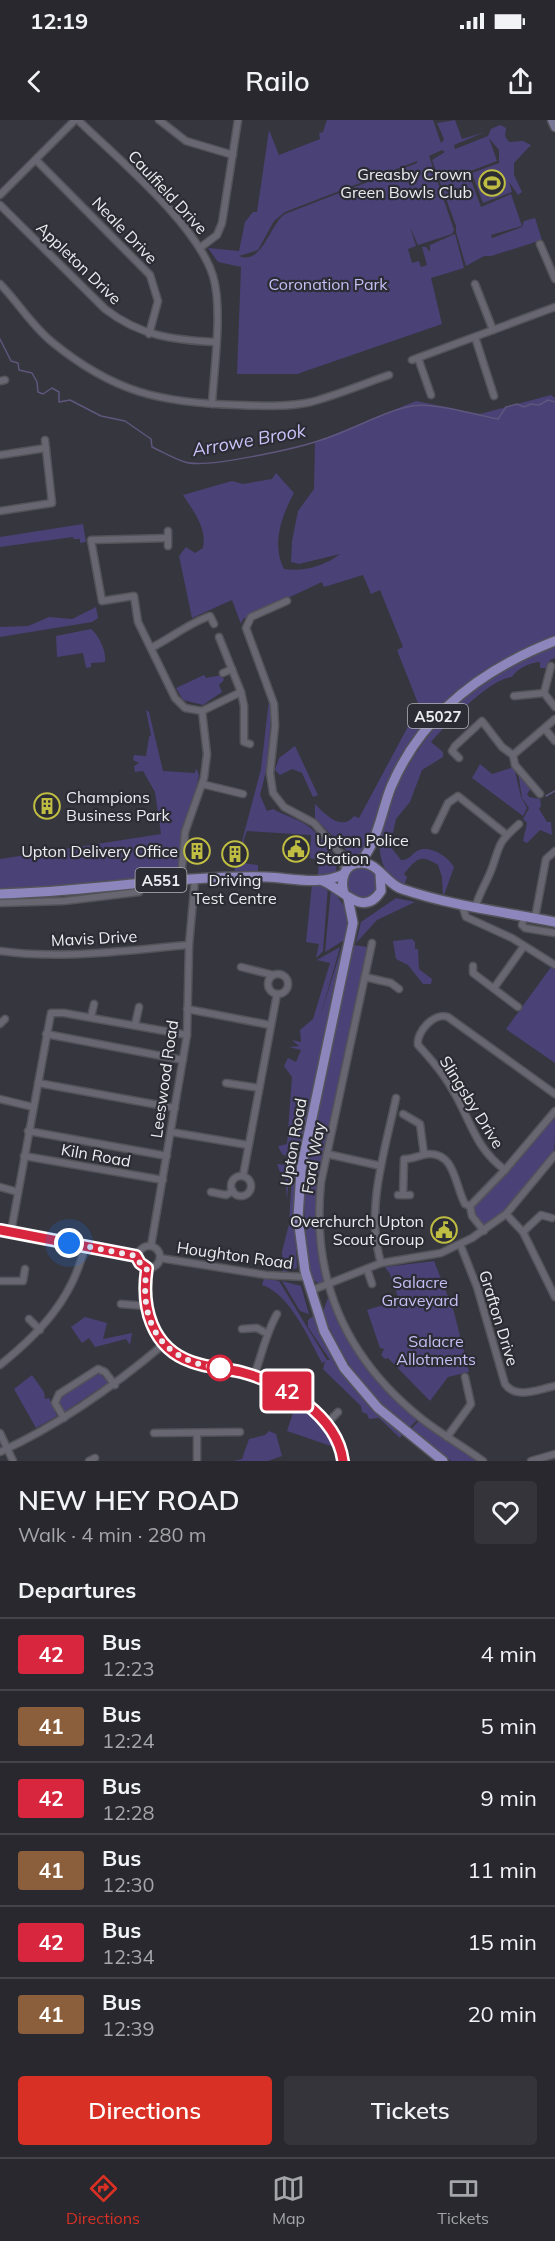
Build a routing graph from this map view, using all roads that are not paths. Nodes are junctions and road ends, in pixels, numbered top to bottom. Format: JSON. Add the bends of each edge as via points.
{"nodes":[{"id":1,"x":77,"y":120,"type":"edge"},
{"id":2,"x":159,"y":120,"type":"edge"},
{"id":3,"x":238,"y":120,"type":"edge"},
{"id":4,"x":552,"y":120,"type":"edge"},
{"id":5,"x":555,"y":127,"type":"edge"},
{"id":6,"x":233,"y":155,"type":"junction"},
{"id":7,"x":36,"y":160,"type":"junction"},
{"id":8,"x":0,"y":195,"type":"edge"},
{"id":9,"x":0,"y":205,"type":"edge"},
{"id":10,"x":540,"y":244,"type":"dead end"},
{"id":11,"x":201,"y":247,"type":"junction"},
{"id":12,"x":555,"y":279,"type":"edge"},
{"id":13,"x":0,"y":284,"type":"edge"},
{"id":14,"x":475,"y":284,"type":"dead end"},
{"id":15,"x":555,"y":307,"type":"edge"},
{"id":16,"x":493,"y":330,"type":"junction"},
{"id":17,"x":149,"y":334,"type":"junction"},
{"id":18,"x":475,"y":337,"type":"junction"},
{"id":19,"x":215,"y":342,"type":"junction"},
{"id":20,"x":389,"y":375,"type":"dead end"},
{"id":21,"x":431,"y":394,"type":"dead end"},
{"id":22,"x":494,"y":396,"type":"dead end"},
{"id":23,"x":212,"y":404,"type":"junction"},
{"id":24,"x":45,"y":440,"type":"dead end"},
{"id":25,"x":46,"y":448,"type":"junction"},
{"id":26,"x":0,"y":455,"type":"edge"},
{"id":27,"x":0,"y":511,"type":"edge"},
{"id":28,"x":168,"y":546,"type":"dead end"},
{"id":29,"x":287,"y":601,"type":"dead end"},
{"id":30,"x":214,"y":624,"type":"dead end"},
{"id":31,"x":219,"y":637,"type":"dead end"},
{"id":32,"x":555,"y":641,"type":"edge"},
{"id":33,"x":151,"y":648,"type":"junction"},
{"id":34,"x":551,"y":666,"type":"dead end"},
{"id":35,"x":232,"y":669,"type":"junction"},
{"id":36,"x":223,"y":673,"type":"dead end"},
{"id":37,"x":241,"y":692,"type":"junction"},
{"id":38,"x":544,"y":693,"type":"junction"},
{"id":39,"x":514,"y":696,"type":"dead end"},
{"id":40,"x":555,"y":707,"type":"edge"},
{"id":41,"x":202,"y":711,"type":"junction"},
{"id":42,"x":555,"y":719,"type":"edge"},
{"id":43,"x":545,"y":729,"type":"junction"},
{"id":44,"x":555,"y":741,"type":"edge"},
{"id":45,"x":244,"y":742,"type":"dead end"},
{"id":46,"x":513,"y":755,"type":"junction"},
{"id":47,"x":459,"y":758,"type":"dead end"},
{"id":48,"x":202,"y":784,"type":"junction"},
{"id":49,"x":239,"y":785,"type":"dead end"},
{"id":50,"x":540,"y":794,"type":"dead end"},
{"id":51,"x":519,"y":824,"type":"dead end"},
{"id":52,"x":435,"y":830,"type":"dead end"},
{"id":53,"x":507,"y":835,"type":"junction"},
{"id":54,"x":374,"y":840,"type":"junction"},
{"id":55,"x":555,"y":851,"type":"edge"},
{"id":56,"x":339,"y":852,"type":"junction"},
{"id":57,"x":358,"y":863,"type":"junction"},
{"id":58,"x":379,"y":871,"type":"junction"},
{"id":59,"x":345,"y":873,"type":"junction"},
{"id":60,"x":181,"y":879,"type":"junction"},
{"id":61,"x":195,"y":879,"type":"junction"},
{"id":62,"x":323,"y":881,"type":"junction"},
{"id":63,"x":140,"y":883,"type":"junction"},
{"id":64,"x":400,"y":889,"type":"junction"},
{"id":65,"x":0,"y":894,"type":"edge"},
{"id":66,"x":346,"y":896,"type":"junction"},
{"id":67,"x":372,"y":901,"type":"junction"},
{"id":68,"x":0,"y":903,"type":"edge"},
{"id":69,"x":462,"y":905,"type":"junction"},
{"id":70,"x":475,"y":908,"type":"junction"},
{"id":71,"x":524,"y":917,"type":"junction"},
{"id":72,"x":535,"y":918,"type":"junction"},
{"id":73,"x":555,"y":922,"type":"edge"},
{"id":74,"x":353,"y":923,"type":"junction"},
{"id":75,"x":555,"y":933,"type":"edge"},
{"id":76,"x":372,"y":943,"type":"dead end"},
{"id":77,"x":189,"y":945,"type":"junction"},
{"id":78,"x":524,"y":946,"type":"junction"},
{"id":79,"x":0,"y":951,"type":"edge"},
{"id":80,"x":555,"y":965,"type":"edge"},
{"id":81,"x":473,"y":966,"type":"dead end"},
{"id":82,"x":241,"y":967,"type":"dead end"},
{"id":83,"x":273,"y":975,"type":"junction"},
{"id":84,"x":365,"y":977,"type":"junction"},
{"id":85,"x":494,"y":988,"type":"junction"},
{"id":86,"x":399,"y":989,"type":"dead end"},
{"id":87,"x":277,"y":994,"type":"junction"},
{"id":88,"x":94,"y":1004,"type":"dead end"},
{"id":89,"x":139,"y":1007,"type":"dead end"},
{"id":90,"x":518,"y":1007,"type":"dead end"},
{"id":91,"x":187,"y":1009,"type":"junction"},
{"id":92,"x":91,"y":1017,"type":"junction"},
{"id":93,"x":135,"y":1025,"type":"junction"},
{"id":94,"x":270,"y":1025,"type":"junction"},
{"id":95,"x":46,"y":1034,"type":"junction"},
{"id":96,"x":187,"y":1035,"type":"junction"},
{"id":97,"x":183,"y":1060,"type":"junction"},
{"id":98,"x":38,"y":1083,"type":"junction"},
{"id":99,"x":226,"y":1083,"type":"dead end"},
{"id":100,"x":259,"y":1088,"type":"junction"},
{"id":101,"x":555,"y":1094,"type":"edge"},
{"id":102,"x":396,"y":1098,"type":"dead end"},
{"id":103,"x":0,"y":1099,"type":"edge"},
{"id":104,"x":33,"y":1107,"type":"junction"},
{"id":105,"x":175,"y":1107,"type":"junction"},
{"id":106,"x":411,"y":1108,"type":"dead end"},
{"id":107,"x":555,"y":1111,"type":"edge"},
{"id":108,"x":28,"y":1131,"type":"junction"},
{"id":109,"x":171,"y":1132,"type":"junction"},
{"id":110,"x":248,"y":1145,"type":"junction"},
{"id":111,"x":327,"y":1154,"type":"junction"},
{"id":112,"x":424,"y":1154,"type":"junction"},
{"id":113,"x":555,"y":1155,"type":"edge"},
{"id":114,"x":24,"y":1156,"type":"junction"},
{"id":115,"x":167,"y":1156,"type":"junction"},
{"id":116,"x":381,"y":1166,"type":"junction"},
{"id":117,"x":505,"y":1170,"type":"junction"},
{"id":118,"x":243,"y":1176,"type":"junction"},
{"id":119,"x":163,"y":1180,"type":"junction"},
{"id":120,"x":0,"y":1187,"type":"edge"},
{"id":121,"x":232,"y":1191,"type":"junction"},
{"id":122,"x":18,"y":1192,"type":"junction"},
{"id":123,"x":211,"y":1192,"type":"dead end"},
{"id":124,"x":404,"y":1195,"type":"dead end"},
{"id":125,"x":470,"y":1206,"type":"junction"},
{"id":126,"x":506,"y":1214,"type":"junction"},
{"id":127,"x":552,"y":1218,"type":"dead end"},
{"id":128,"x":0,"y":1230,"type":"edge"},
{"id":129,"x":484,"y":1231,"type":"junction"},
{"id":130,"x":10,"y":1232,"type":"junction"},
{"id":131,"x":523,"y":1232,"type":"junction"},
{"id":132,"x":460,"y":1244,"type":"junction"},
{"id":133,"x":85,"y":1246,"type":"junction"},
{"id":134,"x":151,"y":1246,"type":"junction"},
{"id":135,"x":136,"y":1256,"type":"junction"},
{"id":136,"x":160,"y":1257,"type":"junction"},
{"id":137,"x":381,"y":1263,"type":"junction"},
{"id":138,"x":147,"y":1268,"type":"junction"},
{"id":139,"x":25,"y":1269,"type":"dead end"},
{"id":140,"x":367,"y":1269,"type":"junction"},
{"id":141,"x":306,"y":1277,"type":"junction"},
{"id":142,"x":0,"y":1281,"type":"edge"},
{"id":143,"x":328,"y":1283,"type":"junction"},
{"id":144,"x":372,"y":1284,"type":"dead end"},
{"id":145,"x":310,"y":1291,"type":"junction"},
{"id":146,"x":555,"y":1297,"type":"edge"},
{"id":147,"x":121,"y":1304,"type":"dead end"},
{"id":148,"x":146,"y":1306,"type":"junction"},
{"id":149,"x":277,"y":1314,"type":"dead end"},
{"id":150,"x":29,"y":1319,"type":"dead end"},
{"id":151,"x":242,"y":1329,"type":"dead end"},
{"id":152,"x":40,"y":1330,"type":"junction"},
{"id":153,"x":266,"y":1333,"type":"junction"},
{"id":154,"x":164,"y":1344,"type":"junction"},
{"id":155,"x":0,"y":1365,"type":"edge"},
{"id":156,"x":254,"y":1376,"type":"junction"},
{"id":157,"x":465,"y":1377,"type":"dead end"},
{"id":158,"x":115,"y":1385,"type":"junction"},
{"id":159,"x":555,"y":1386,"type":"edge"},
{"id":160,"x":338,"y":1412,"type":"dead end"},
{"id":161,"x":64,"y":1418,"type":"junction"},
{"id":162,"x":327,"y":1423,"type":"junction"},
{"id":163,"x":154,"y":1432,"type":"dead end"},
{"id":164,"x":240,"y":1432,"type":"dead end"},
{"id":165,"x":0,"y":1433,"type":"edge"},
{"id":166,"x":197,"y":1433,"type":"junction"},
{"id":167,"x":447,"y":1437,"type":"junction"},
{"id":168,"x":7,"y":1448,"type":"junction"},
{"id":169,"x":0,"y":1452,"type":"edge"},
{"id":170,"x":555,"y":1454,"type":"edge"},
{"id":171,"x":13,"y":1461,"type":"edge"},
{"id":172,"x":197,"y":1461,"type":"edge"},
{"id":173,"x":343,"y":1461,"type":"edge"},
{"id":174,"x":443,"y":1461,"type":"edge"},
{"id":175,"x":483,"y":1461,"type":"edge"},
{"id":176,"x":531,"y":1461,"type":"edge"}],
"edges":[{"from":1,"to":7,"type":"street"},
{"from":1,"to":11,"type":"street","name":"Caulfield Drive","via":[[175,216]]},
{"from":2,"to":6,"type":"street","via":[[186,141]]},
{"from":3,"to":6,"type":"street"},
{"from":4,"to":5,"type":"main road"},
{"from":6,"to":11,"type":"street","via":[[220,230]]},
{"from":7,"to":8,"type":"street"},
{"from":7,"to":17,"type":"street","name":"Neale Drive","via":[[150,275],[158,301]]},
{"from":9,"to":17,"type":"street","name":"Appleton Drive","via":[[105,309]]},
{"from":10,"to":12,"type":"street"},
{"from":11,"to":19,"type":"street","name":"Caulfield Drive","via":[[217,297]]},
{"from":13,"to":23,"type":"street","via":[[44,335],[89,369],[117,384],[160,398]]},
{"from":14,"to":16,"type":"street"},
{"from":15,"to":16,"type":"street"},
{"from":16,"to":18,"type":"street"},
{"from":17,"to":19,"type":"street","name":"Appleton Drive"},
{"from":18,"to":21,"type":"street","via":[[415,359]]},
{"from":18,"to":22,"type":"street"},
{"from":19,"to":23,"type":"street","name":"Caulfield Drive"},
{"from":20,"to":23,"type":"street","via":[[294,405]]},
{"from":24,"to":25,"type":"street"},
{"from":25,"to":26,"type":"street"},
{"from":25,"to":27,"type":"street","via":[[52,503]]},
{"from":28,"to":33,"type":"street","via":[[168,535],[91,540],[102,601],[134,596],[138,622]]},
{"from":29,"to":56,"type":"street","via":[[251,617],[247,624],[274,704],[270,782],[277,800],[314,822]]},
{"from":30,"to":33,"type":"street","via":[[210,616],[195,621],[179,635]]},
{"from":31,"to":35,"type":"street"},
{"from":32,"to":54,"type":"main road","number":"A5027","via":[[493,670],[468,687],[429,725],[395,780]]},
{"from":33,"to":41,"type":"street","via":[[175,698],[185,708]]},
{"from":34,"to":38,"type":"street"},
{"from":35,"to":36,"type":"street"},
{"from":35,"to":37,"type":"street"},
{"from":37,"to":41,"type":"street"},
{"from":37,"to":45,"type":"street"},
{"from":38,"to":39,"type":"street"},
{"from":38,"to":40,"type":"street"},
{"from":41,"to":48,"type":"street","via":[[207,754]]},
{"from":42,"to":43,"type":"street"},
{"from":43,"to":44,"type":"street"},
{"from":43,"to":46,"type":"street"},
{"from":46,"to":47,"type":"street","via":[[482,721],[455,746],[452,751]]},
{"from":46,"to":50,"type":"street","via":[[515,765]]},
{"from":48,"to":49,"type":"street","via":[[240,794]]},
{"from":48,"to":60,"type":"street","via":[[186,832]]},
{"from":51,"to":53,"type":"street"},
{"from":52,"to":53,"type":"street","via":[[445,808],[458,796]]},
{"from":53,"to":70,"type":"street","via":[[496,850]]},
{"from":54,"to":57,"type":"main road","number":"A5027"},
{"from":54,"to":58,"type":"main road","number":"A5027"},
{"from":55,"to":72,"type":"street","via":[[546,859]]},
{"from":56,"to":57,"type":"street"},
{"from":56,"to":59,"type":"street"},
{"from":57,"to":58,"type":"main road"},
{"from":57,"to":59,"type":"main road"},
{"from":58,"to":64,"type":"main road"},
{"from":58,"to":67,"type":"main road","via":[[381,891]]},
{"from":59,"to":62,"type":"main road","number":"A551"},
{"from":59,"to":66,"type":"main road","via":[[342,880]]},
{"from":60,"to":61,"type":"main road","number":"A551"},
{"from":60,"to":63,"type":"main road","number":"A551"},
{"from":61,"to":62,"type":"main road","number":"A551","via":[[268,877]]},
{"from":61,"to":77,"type":"street","name":"Leeswood Road"},
{"from":62,"to":66,"type":"main road","number":"A551"},
{"from":63,"to":65,"type":"main road","number":"A551","via":[[80,891]]},
{"from":63,"to":68,"type":"street","via":[[139,891],[129,893]]},
{"from":64,"to":67,"type":"main road"},
{"from":64,"to":69,"type":"main road"},
{"from":66,"to":67,"type":"main road","via":[[360,903]]},
{"from":66,"to":74,"type":"main road","name":"Upton Road"},
{"from":67,"to":74,"type":"main road","name":"Upton Road"},
{"from":69,"to":70,"type":"main road"},
{"from":69,"to":78,"type":"street","via":[[466,917]]},
{"from":70,"to":71,"type":"main road"},
{"from":71,"to":72,"type":"main road"},
{"from":71,"to":75,"type":"street","via":[[525,928]]},
{"from":72,"to":73,"type":"main road"},
{"from":74,"to":141,"type":"main road","name":"Upton Road","via":[[301,1170],[298,1218]]},
{"from":76,"to":84,"type":"street","name":"Ford Way"},
{"from":77,"to":79,"type":"street","name":"Mavis Drive","via":[[76,953]]},
{"from":77,"to":91,"type":"street","name":"Leeswood Road"},
{"from":78,"to":80,"type":"street"},
{"from":78,"to":85,"type":"street"},
{"from":81,"to":85,"type":"street","via":[[473,973]]},
{"from":82,"to":83,"type":"street"},
{"from":83,"to":87,"type":"street","via":[[268,986]]},
{"from":83,"to":87,"type":"street","via":[[282,974],[288,980],[286,990]]},
{"from":84,"to":86,"type":"street"},
{"from":84,"to":111,"type":"street","name":"Ford Way"},
{"from":85,"to":90,"type":"street"},
{"from":87,"to":94,"type":"street"},
{"from":88,"to":92,"type":"street"},
{"from":89,"to":93,"type":"street"},
{"from":91,"to":94,"type":"street"},
{"from":91,"to":96,"type":"street","name":"Leeswood Road"},
{"from":92,"to":93,"type":"street"},
{"from":92,"to":95,"type":"street","via":[[54,1011]]},
{"from":93,"to":96,"type":"street"},
{"from":94,"to":100,"type":"street"},
{"from":95,"to":97,"type":"street"},
{"from":95,"to":98,"type":"street"},
{"from":96,"to":97,"type":"street","name":"Leeswood Road"},
{"from":97,"to":105,"type":"street","name":"Leeswood Road"},
{"from":98,"to":104,"type":"street"},
{"from":98,"to":105,"type":"street"},
{"from":99,"to":100,"type":"street"},
{"from":100,"to":110,"type":"street"},
{"from":101,"to":117,"type":"street","name":"Slingsby Drive","via":[[448,1017],[435,1018],[420,1034],[418,1045],[453,1091],[479,1145]]},
{"from":102,"to":116,"type":"street"},
{"from":103,"to":104,"type":"street"},
{"from":104,"to":108,"type":"street"},
{"from":105,"to":109,"type":"street","name":"Leeswood Road"},
{"from":106,"to":112,"type":"street","via":[[406,1114],[422,1130]]},
{"from":107,"to":117,"type":"street"},
{"from":108,"to":114,"type":"street"},
{"from":108,"to":115,"type":"street"},
{"from":109,"to":110,"type":"street"},
{"from":109,"to":115,"type":"street","name":"Leeswood Road"},
{"from":110,"to":118,"type":"street"},
{"from":111,"to":116,"type":"street"},
{"from":111,"to":143,"type":"street","name":"Ford Way","via":[[318,1210]]},
{"from":112,"to":124,"type":"street","via":[[416,1159],[402,1158]]},
{"from":112,"to":125,"type":"street","via":[[446,1159],[463,1200]]},
{"from":113,"to":126,"type":"street"},
{"from":114,"to":119,"type":"street","name":"Kiln Road"},
{"from":114,"to":122,"type":"street"},
{"from":115,"to":119,"type":"street","name":"Leeswood Road"},
{"from":116,"to":137,"type":"street","via":[[375,1226]]},
{"from":117,"to":125,"type":"street"},
{"from":118,"to":121,"type":"street","via":[[233,1180]]},
{"from":118,"to":121,"type":"street","via":[[250,1183],[249,1191],[243,1196]]},
{"from":119,"to":134,"type":"street","name":"Leeswood Road"},
{"from":120,"to":122,"type":"street"},
{"from":121,"to":123,"type":"street","via":[[226,1195]]},
{"from":122,"to":130,"type":"street"},
{"from":125,"to":129,"type":"street","via":[[472,1216]]},
{"from":126,"to":129,"type":"street"},
{"from":126,"to":131,"type":"street"},
{"from":127,"to":131,"type":"street","via":[[541,1215]]},
{"from":128,"to":130,"type":"street"},
{"from":129,"to":132,"type":"street"},
{"from":130,"to":133,"type":"street"},
{"from":131,"to":146,"type":"street"},
{"from":132,"to":137,"type":"street","via":[[432,1256]]},
{"from":132,"to":159,"type":"street","name":"Grafton Drive","via":[[507,1388],[520,1393]]},
{"from":133,"to":135,"type":"street"},
{"from":133,"to":152,"type":"street","via":[[70,1289]]},
{"from":134,"to":135,"type":"street","via":[[143,1247]]},
{"from":134,"to":136,"type":"street","via":[[159,1251]]},
{"from":135,"to":138,"type":"street"},
{"from":136,"to":138,"type":"street","via":[[155,1266]]},
{"from":136,"to":141,"type":"street","name":"Houghton Road","via":[[266,1275]]},
{"from":137,"to":140,"type":"street"},
{"from":138,"to":148,"type":"street"},
{"from":139,"to":142,"type":"street","via":[[23,1281]]},
{"from":140,"to":143,"type":"street"},
{"from":140,"to":144,"type":"street"},
{"from":141,"to":145,"type":"main road","name":"Upton Road"},
{"from":143,"to":145,"type":"street"},
{"from":143,"to":167,"type":"street","name":"Ford Way","via":[[342,1323],[376,1377]]},
{"from":145,"to":174,"type":"main road","name":"Upton Road","via":[[330,1344],[354,1382],[392,1421]]},
{"from":147,"to":148,"type":"street"},
{"from":148,"to":154,"type":"street"},
{"from":149,"to":153,"type":"street"},
{"from":150,"to":152,"type":"street"},
{"from":151,"to":153,"type":"street","via":[[257,1328]]},
{"from":152,"to":155,"type":"street"},
{"from":153,"to":156,"type":"street"},
{"from":154,"to":156,"type":"street","via":[[192,1363]]},
{"from":154,"to":158,"type":"street"},
{"from":156,"to":162,"type":"street","via":[[290,1393]]},
{"from":157,"to":167,"type":"street","via":[[471,1404]]},
{"from":158,"to":161,"type":"street"},
{"from":158,"to":161,"type":"street","via":[[98,1369],[59,1394],[55,1403]]},
{"from":160,"to":162,"type":"street"},
{"from":161,"to":168,"type":"street"},
{"from":162,"to":173,"type":"street"},
{"from":163,"to":166,"type":"street"},
{"from":164,"to":166,"type":"street"},
{"from":165,"to":168,"type":"street"},
{"from":166,"to":172,"type":"street"},
{"from":167,"to":175,"type":"street","name":"Ford Way"},
{"from":168,"to":169,"type":"street"},
{"from":168,"to":171,"type":"street"},
{"from":170,"to":176,"type":"street"}]}
